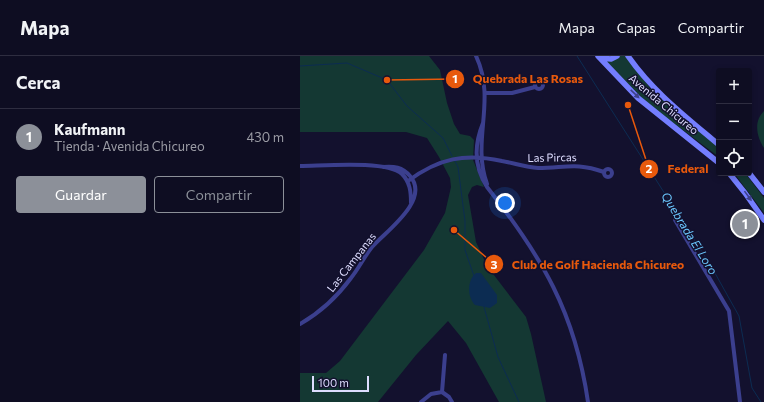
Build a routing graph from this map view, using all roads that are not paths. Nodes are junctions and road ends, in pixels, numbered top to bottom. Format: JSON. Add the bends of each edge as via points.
{"nodes":[{"id":1,"x":476,"y":56,"type":"edge"},
{"id":2,"x":617,"y":56,"type":"edge"},
{"id":3,"x":628,"y":56,"type":"edge"},
{"id":4,"x":599,"y":57,"type":"edge"},
{"id":5,"x":535,"y":87,"type":"dead end"},
{"id":6,"x":486,"y":93,"type":"junction"},
{"id":7,"x":483,"y":123,"type":"junction"},
{"id":8,"x":716,"y":142,"type":"edge"},
{"id":9,"x":476,"y":157,"type":"junction"},
{"id":10,"x":481,"y":157,"type":"junction"},
{"id":11,"x":716,"y":161,"type":"edge"},
{"id":12,"x":300,"y":166,"type":"edge"},
{"id":13,"x":604,"y":172,"type":"dead end"},
{"id":14,"x":732,"y":176,"type":"edge"},
{"id":15,"x":751,"y":176,"type":"edge"},
{"id":16,"x":410,"y":179,"type":"junction"},
{"id":17,"x":490,"y":190,"type":"junction"},
{"id":18,"x":764,"y":192,"type":"edge"},
{"id":19,"x":675,"y":220,"type":"dead end"},
{"id":20,"x":764,"y":220,"type":"edge"},
{"id":21,"x":300,"y":324,"type":"edge"},
{"id":22,"x":445,"y":355,"type":"dead end"},
{"id":23,"x":442,"y":392,"type":"junction"},
{"id":24,"x":421,"y":402,"type":"edge"},
{"id":25,"x":452,"y":402,"type":"edge"},
{"id":26,"x":588,"y":402,"type":"edge"},
{"id":27,"x":740,"y":402,"type":"edge"}],
"edges":[{"from":1,"to":6,"type":"street"},
{"from":2,"to":4,"type":"main road","via":[[609,60]]},
{"from":3,"to":8,"type":"main road","name":"Avenida Chicureo","via":[[662,98]]},
{"from":4,"to":11,"type":"main road","name":"Avenida Chicureo","one_way":true,"via":[[638,98]]},
{"from":5,"to":6,"type":"street","via":[[512,93]]},
{"from":6,"to":7,"type":"street"},
{"from":7,"to":9,"type":"street","via":[[477,140]]},
{"from":7,"to":10,"type":"street"},
{"from":9,"to":10,"type":"street","name":"Las Pircas"},
{"from":9,"to":16,"type":"street","via":[[439,162]]},
{"from":9,"to":17,"type":"street","via":[[480,175]]},
{"from":10,"to":13,"type":"street","name":"Las Pircas","via":[[538,168],[582,165]]},
{"from":10,"to":17,"type":"street"},
{"from":12,"to":16,"type":"street","via":[[399,167]]},
{"from":14,"to":20,"type":"main road","one_way":true},
{"from":15,"to":18,"type":"main road"},
{"from":16,"to":21,"type":"street","name":"Las Campanas","via":[[414,186],[414,198],[400,220],[372,248],[340,293]]},
{"from":17,"to":26,"type":"street","via":[[537,257],[557,293],[578,347]]},
{"from":19,"to":27,"type":"street","via":[[729,311]]},
{"from":22,"to":23,"type":"street"},
{"from":23,"to":24,"type":"street","via":[[431,394]]},
{"from":23,"to":25,"type":"street"}]}
